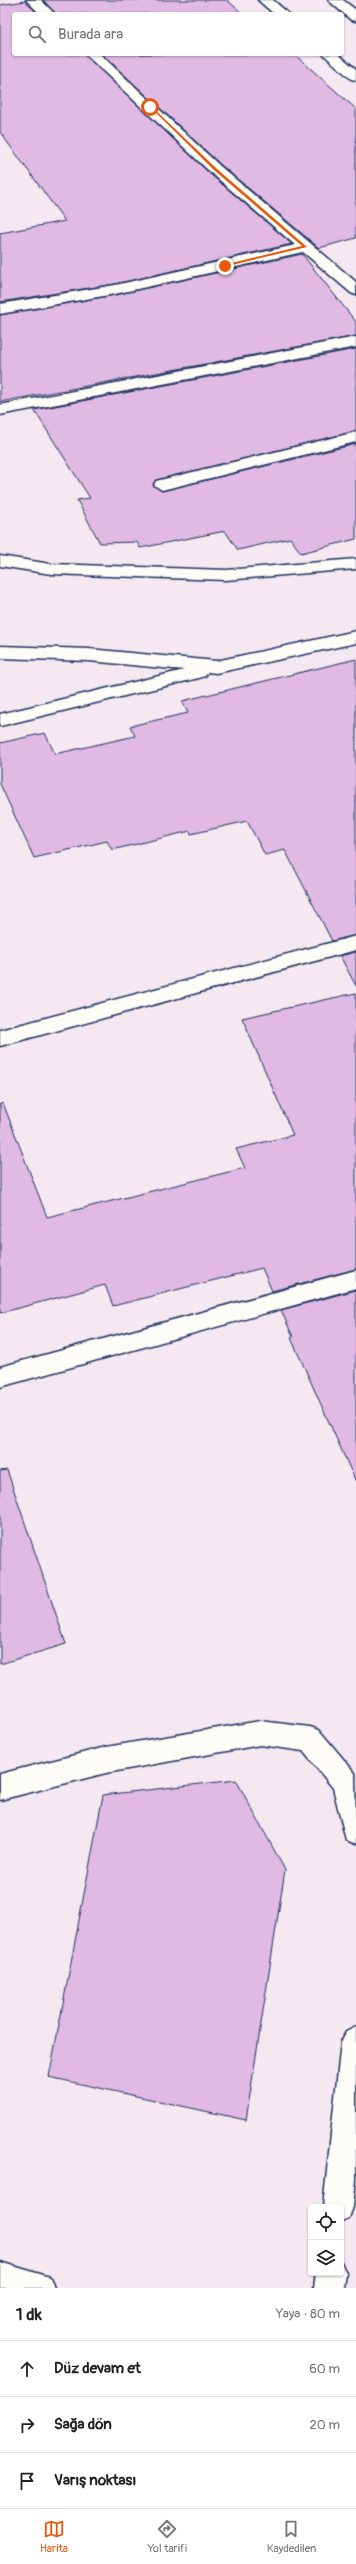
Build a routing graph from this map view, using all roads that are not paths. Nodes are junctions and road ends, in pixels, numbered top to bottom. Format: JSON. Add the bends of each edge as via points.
{"nodes":[{"id":1,"x":33,"y":0,"type":"edge"},
{"id":2,"x":265,"y":0,"type":"edge"},
{"id":3,"x":335,"y":0,"type":"edge"},
{"id":4,"x":46,"y":12,"type":"edge"},
{"id":5,"x":280,"y":12,"type":"edge"},
{"id":6,"x":356,"y":17,"type":"edge"},
{"id":7,"x":94,"y":56,"type":"edge"},
{"id":8,"x":332,"y":56,"type":"edge"},
{"id":9,"x":356,"y":76,"type":"edge"},
{"id":10,"x":305,"y":246,"type":"junction"},
{"id":11,"x":356,"y":290,"type":"edge"},
{"id":12,"x":0,"y":309,"type":"edge"},
{"id":13,"x":356,"y":342,"type":"edge"},
{"id":14,"x":0,"y":410,"type":"edge"},
{"id":15,"x":356,"y":436,"type":"edge"},
{"id":16,"x":162,"y":485,"type":"dead end"},
{"id":17,"x":0,"y":561,"type":"edge"},
{"id":18,"x":356,"y":564,"type":"edge"},
{"id":19,"x":356,"y":637,"type":"edge"},
{"id":20,"x":0,"y":652,"type":"edge"},
{"id":21,"x":216,"y":667,"type":"junction"},
{"id":22,"x":0,"y":720,"type":"edge"},
{"id":23,"x":356,"y":943,"type":"edge"},
{"id":24,"x":0,"y":1038,"type":"edge"},
{"id":25,"x":356,"y":1279,"type":"edge"},
{"id":26,"x":0,"y":1377,"type":"edge"},
{"id":27,"x":0,"y":1788,"type":"edge"},
{"id":28,"x":356,"y":1831,"type":"edge"},
{"id":29,"x":356,"y":2042,"type":"edge"},
{"id":30,"x":338,"y":2204,"type":"edge"},
{"id":31,"x":331,"y":2276,"type":"edge"},
{"id":32,"x":0,"y":2277,"type":"edge"},
{"id":33,"x":39,"y":2288,"type":"edge"},
{"id":34,"x":329,"y":2288,"type":"edge"}],
"edges":[{"from":1,"to":4,"type":"street"},
{"from":2,"to":5,"type":"street"},
{"from":3,"to":6,"type":"street"},
{"from":7,"to":10,"type":"street","via":[[215,170]]},
{"from":8,"to":9,"type":"street"},
{"from":10,"to":11,"type":"street"},
{"from":10,"to":12,"type":"street","via":[[225,266]]},
{"from":13,"to":14,"type":"street"},
{"from":15,"to":16,"type":"street"},
{"from":17,"to":18,"type":"street","via":[[51,569],[226,575]]},
{"from":19,"to":21,"type":"street"},
{"from":20,"to":21,"type":"street","via":[[89,655]]},
{"from":21,"to":22,"type":"street"},
{"from":23,"to":24,"type":"street"},
{"from":25,"to":26,"type":"street"},
{"from":27,"to":28,"type":"street","via":[[106,1760],[260,1733],[310,1738],[345,1782]]},
{"from":29,"to":30,"type":"street"},
{"from":31,"to":34,"type":"street"},
{"from":32,"to":33,"type":"street"}]}
